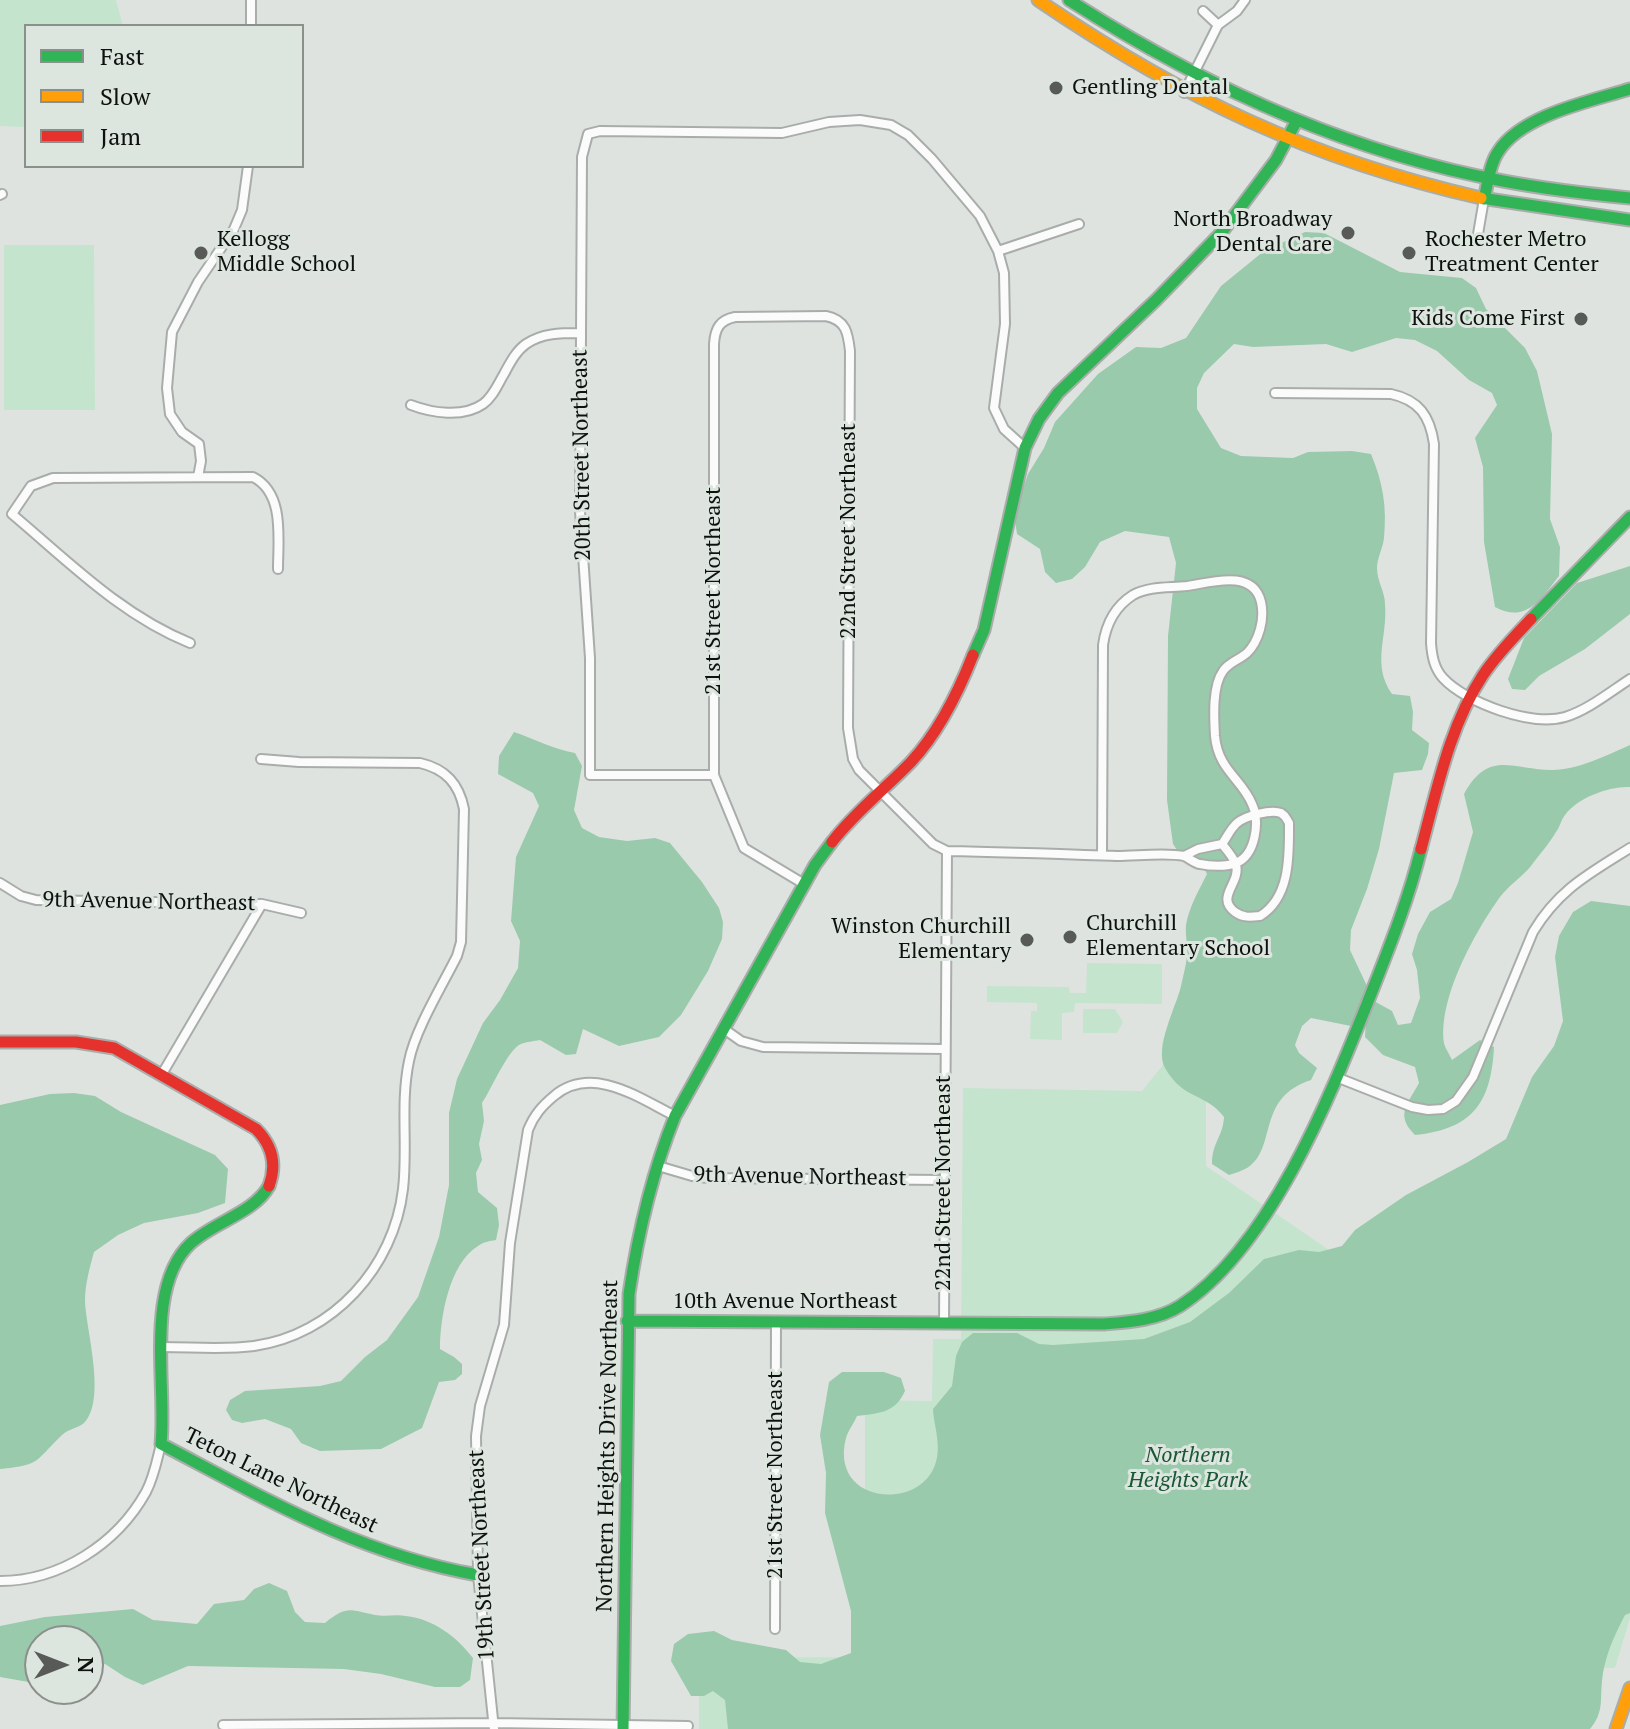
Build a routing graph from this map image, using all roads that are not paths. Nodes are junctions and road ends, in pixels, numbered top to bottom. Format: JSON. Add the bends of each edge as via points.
{"nodes":[{"id":1,"x":251,"y":0,"type":"edge"},
{"id":2,"x":1038,"y":0,"type":"edge"},
{"id":3,"x":1069,"y":0,"type":"edge"},
{"id":4,"x":1245,"y":0,"type":"edge"},
{"id":5,"x":1203,"y":11,"type":"dead end"},
{"id":6,"x":251,"y":24,"type":"edge"},
{"id":7,"x":1218,"y":25,"type":"junction"},
{"id":8,"x":1193,"y":75,"type":"junction"},
{"id":9,"x":1630,"y":89,"type":"edge"},
{"id":10,"x":1184,"y":93,"type":"junction"},
{"id":11,"x":1296,"y":122,"type":"junction"},
{"id":12,"x":1287,"y":141,"type":"junction"},
{"id":13,"x":248,"y":168,"type":"edge"},
{"id":14,"x":1489,"y":178,"type":"junction"},
{"id":15,"x":1630,"y":198,"type":"edge"},
{"id":16,"x":1484,"y":199,"type":"junction"},
{"id":17,"x":1630,"y":220,"type":"edge"},
{"id":18,"x":1079,"y":224,"type":"dead end"},
{"id":19,"x":1478,"y":234,"type":"dead end"},
{"id":20,"x":998,"y":251,"type":"junction"},
{"id":21,"x":781,"y":316,"type":"joint"},
{"id":22,"x":580,"y":333,"type":"junction"},
{"id":23,"x":1275,"y":393,"type":"dead end"},
{"id":24,"x":411,"y":405,"type":"dead end"},
{"id":25,"x":1025,"y":448,"type":"junction"},
{"id":26,"x":198,"y":477,"type":"junction"},
{"id":27,"x":0,"y":514,"type":"edge"},
{"id":28,"x":12,"y":514,"type":"junction"},
{"id":29,"x":1630,"y":517,"type":"edge"},
{"id":30,"x":278,"y":569,"type":"dead end"},
{"id":31,"x":190,"y":643,"type":"dead end"},
{"id":32,"x":1630,"y":679,"type":"edge"},
{"id":33,"x":1470,"y":696,"type":"junction"},
{"id":34,"x":261,"y":759,"type":"dead end"},
{"id":35,"x":714,"y":775,"type":"junction"},
{"id":36,"x":880,"y":794,"type":"junction"},
{"id":37,"x":1255,"y":816,"type":"junction"},
{"id":38,"x":1222,"y":844,"type":"junction"},
{"id":39,"x":1630,"y":848,"type":"edge"},
{"id":40,"x":947,"y":851,"type":"junction"},
{"id":41,"x":1102,"y":855,"type":"junction"},
{"id":42,"x":1184,"y":856,"type":"junction"},
{"id":43,"x":1236,"y":863,"type":"junction"},
{"id":44,"x":0,"y":883,"type":"edge"},
{"id":45,"x":804,"y":884,"type":"junction"},
{"id":46,"x":262,"y":904,"type":"junction"},
{"id":47,"x":301,"y":913,"type":"dead end"},
{"id":48,"x":724,"y":1029,"type":"junction"},
{"id":49,"x":0,"y":1042,"type":"edge"},
{"id":50,"x":945,"y":1049,"type":"junction"},
{"id":51,"x":162,"y":1074,"type":"junction"},
{"id":52,"x":1336,"y":1077,"type":"junction"},
{"id":53,"x":675,"y":1116,"type":"junction"},
{"id":54,"x":658,"y":1166,"type":"junction"},
{"id":55,"x":944,"y":1180,"type":"junction"},
{"id":56,"x":627,"y":1321,"type":"junction"},
{"id":57,"x":776,"y":1321,"type":"junction"},
{"id":58,"x":944,"y":1323,"type":"junction"},
{"id":59,"x":163,"y":1347,"type":"junction"},
{"id":60,"x":161,"y":1444,"type":"junction"},
{"id":61,"x":478,"y":1575,"type":"junction"},
{"id":62,"x":0,"y":1581,"type":"edge"},
{"id":63,"x":775,"y":1629,"type":"dead end"},
{"id":64,"x":1630,"y":1688,"type":"edge"},
{"id":65,"x":223,"y":1725,"type":"dead end"},
{"id":66,"x":494,"y":1726,"type":"edge"},
{"id":67,"x":688,"y":1726,"type":"dead end"},
{"id":68,"x":623,"y":1727,"type":"edge"},
{"id":69,"x":1616,"y":1729,"type":"edge"}],
"edges":[{"from":1,"to":6,"type":"street"},
{"from":2,"to":10,"type":"street"},
{"from":3,"to":8,"type":"street"},
{"from":4,"to":7,"type":"street"},
{"from":5,"to":7,"type":"street"},
{"from":7,"to":8,"type":"street"},
{"from":8,"to":10,"type":"street"},
{"from":8,"to":11,"type":"street"},
{"from":9,"to":14,"type":"street","via":[[1514,132],[1498,150]]},
{"from":10,"to":12,"type":"street"},
{"from":11,"to":12,"type":"street","name":"Northern Heights Drive Northeast"},
{"from":11,"to":14,"type":"street","via":[[1374,149]]},
{"from":12,"to":16,"type":"street"},
{"from":12,"to":25,"type":"street","name":"Northern Heights Drive Northeast","via":[[1229,223],[1058,393]]},
{"from":13,"to":26,"type":"street","via":[[234,229],[188,297],[172,332],[170,414],[199,444]]},
{"from":14,"to":15,"type":"street"},
{"from":14,"to":16,"type":"street"},
{"from":16,"to":17,"type":"street"},
{"from":16,"to":19,"type":"street"},
{"from":18,"to":20,"type":"street"},
{"from":20,"to":22,"type":"street","name":"20th Street Northeast","via":[[980,216],[942,170],[891,125],[829,122],[782,133],[600,131],[588,134],[582,157]]},
{"from":20,"to":25,"type":"street","via":[[1005,324],[994,408],[1004,429]]},
{"from":21,"to":35,"type":"street","name":"21st Street Northeast","via":[[724,319],[714,334]]},
{"from":21,"to":36,"type":"street","name":"22nd Street Northeast","via":[[837,319],[848,335],[848,728],[853,759]]},
{"from":22,"to":24,"type":"street","via":[[554,334],[524,345],[491,397],[471,410],[431,412]]},
{"from":22,"to":35,"type":"street","name":"20th Street Northeast","via":[[580,511],[590,658],[590,775]]},
{"from":23,"to":33,"type":"street","via":[[1391,394],[1407,397],[1426,416],[1434,444],[1432,656],[1442,677]]},
{"from":25,"to":36,"type":"street","name":"Northern Heights Drive Northeast","via":[[993,594],[973,656],[930,739]]},
{"from":26,"to":28,"type":"street","via":[[46,479],[31,486]]},
{"from":26,"to":30,"type":"street","via":[[253,477],[266,487],[277,520]]},
{"from":27,"to":28,"type":"street"},
{"from":28,"to":31,"type":"street","via":[[128,612]]},
{"from":29,"to":33,"type":"street","name":"10th Avenue Northeast","via":[[1504,647]]},
{"from":32,"to":33,"type":"street","via":[[1576,712],[1551,720],[1508,713]]},
{"from":33,"to":52,"type":"street","name":"10th Avenue Northeast","via":[[1438,780],[1408,898]]},
{"from":34,"to":59,"type":"street","via":[[420,763],[434,766],[455,783],[464,809],[461,942],[409,1059],[401,1204],[376,1268],[336,1311],[291,1337],[232,1348]]},
{"from":35,"to":45,"type":"street","name":"21st Street Northeast","via":[[744,848]]},
{"from":36,"to":40,"type":"street"},
{"from":36,"to":45,"type":"street","name":"Northern Heights Drive Northeast","via":[[829,845]]},
{"from":37,"to":38,"type":"street","via":[[1239,821]]},
{"from":37,"to":41,"type":"street","via":[[1226,768],[1215,737],[1219,679],[1256,641],[1261,601],[1248,585],[1226,579],[1148,590],[1112,615],[1105,630]]},
{"from":37,"to":43,"type":"street","via":[[1253,844]]},
{"from":37,"to":43,"type":"street","via":[[1278,812],[1289,823],[1283,883],[1274,905],[1260,916],[1241,915],[1227,903]]},
{"from":38,"to":42,"type":"street"},
{"from":38,"to":43,"type":"street"},
{"from":39,"to":52,"type":"street","via":[[1574,884],[1545,911],[1473,1077],[1456,1101],[1428,1110]]},
{"from":40,"to":41,"type":"street"},
{"from":40,"to":50,"type":"street","name":"22nd Street Northeast"},
{"from":41,"to":42,"type":"street"},
{"from":42,"to":43,"type":"street","via":[[1198,864]]},
{"from":44,"to":46,"type":"street","name":"9th Avenue Northeast","via":[[36,900]]},
{"from":45,"to":48,"type":"street","name":"Northern Heights Drive Northeast"},
{"from":46,"to":47,"type":"street","name":"9th Avenue Northeast"},
{"from":46,"to":51,"type":"street"},
{"from":48,"to":50,"type":"street","via":[[763,1047]]},
{"from":48,"to":53,"type":"street","name":"Northern Heights Drive Northeast"},
{"from":49,"to":51,"type":"street","name":"Teton Lane Northeast","via":[[96,1044]]},
{"from":50,"to":55,"type":"street","name":"22nd Street Northeast"},
{"from":51,"to":59,"type":"street","name":"Teton Lane Northeast","via":[[260,1132],[273,1162],[264,1197],[209,1230],[180,1255],[165,1287]]},
{"from":52,"to":58,"type":"street","name":"10th Avenue Northeast","via":[[1263,1214],[1225,1267],[1181,1305],[1116,1323]]},
{"from":53,"to":54,"type":"street","name":"Northern Heights Drive Northeast"},
{"from":53,"to":61,"type":"street","name":"19th Street Northeast","via":[[593,1081],[561,1090],[534,1115],[522,1157],[504,1325],[476,1436]]},
{"from":54,"to":55,"type":"street","name":"9th Avenue Northeast","via":[[708,1178]]},
{"from":54,"to":56,"type":"street","name":"Northern Heights Drive Northeast","via":[[635,1252]]},
{"from":55,"to":58,"type":"street","name":"22nd Street Northeast"},
{"from":56,"to":57,"type":"street","name":"10th Avenue Northeast"},
{"from":56,"to":68,"type":"street","name":"Northern Heights Drive Northeast"},
{"from":57,"to":58,"type":"street","name":"10th Avenue Northeast"},
{"from":57,"to":63,"type":"street","name":"21st Street Northeast"},
{"from":59,"to":60,"type":"street","name":"Teton Lane Northeast"},
{"from":60,"to":61,"type":"street","name":"Teton Lane Northeast","via":[[346,1538],[419,1565]]},
{"from":60,"to":62,"type":"street","via":[[147,1490],[112,1536],[82,1559],[43,1575]]},
{"from":61,"to":66,"type":"street","name":"19th Street Northeast"},
{"from":64,"to":69,"type":"street"},
{"from":65,"to":66,"type":"street"},
{"from":66,"to":68,"type":"street"},
{"from":67,"to":68,"type":"street"}]}
